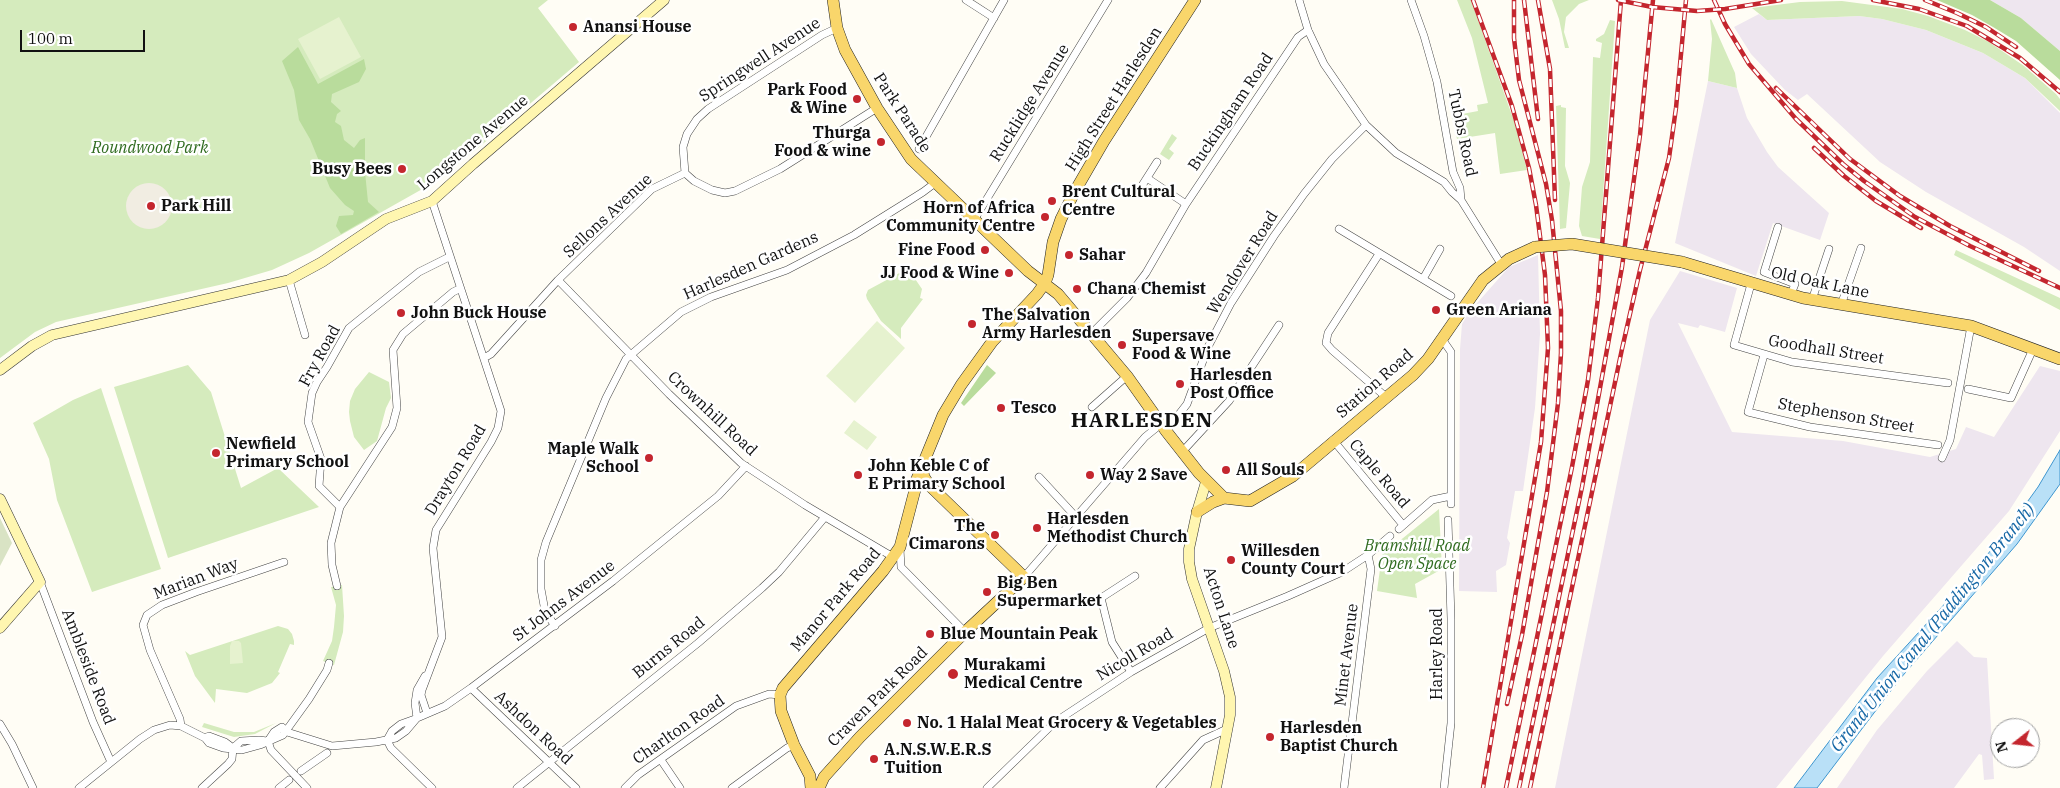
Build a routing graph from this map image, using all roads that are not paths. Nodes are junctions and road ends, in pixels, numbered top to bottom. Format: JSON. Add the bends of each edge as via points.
{"nodes":[{"id":1,"x":664,"y":0,"type":"edge"},
{"id":2,"x":834,"y":0,"type":"edge"},
{"id":3,"x":966,"y":0,"type":"edge"},
{"id":4,"x":1004,"y":0,"type":"edge"},
{"id":5,"x":1108,"y":0,"type":"edge"},
{"id":6,"x":1195,"y":0,"type":"edge"},
{"id":7,"x":1299,"y":0,"type":"edge"},
{"id":8,"x":1411,"y":0,"type":"edge"},
{"id":9,"x":994,"y":18,"type":"junction"},
{"id":10,"x":837,"y":28,"type":"junction"},
{"id":11,"x":1308,"y":30,"type":"junction"},
{"id":12,"x":877,"y":108,"type":"junction"},
{"id":13,"x":1366,"y":125,"type":"junction"},
{"id":14,"x":919,"y":148,"type":"dead end"},
{"id":15,"x":1157,"y":162,"type":"dead end"},
{"id":16,"x":685,"y":173,"type":"junction"},
{"id":17,"x":935,"y":183,"type":"junction"},
{"id":18,"x":1461,"y":200,"type":"junction"},
{"id":19,"x":432,"y":202,"type":"junction"},
{"id":20,"x":1186,"y":204,"type":"junction"},
{"id":21,"x":974,"y":220,"type":"junction"},
{"id":22,"x":1778,"y":227,"type":"dead end"},
{"id":23,"x":1339,"y":229,"type":"dead end"},
{"id":24,"x":1572,"y":244,"type":"joint"},
{"id":25,"x":1440,"y":248,"type":"dead end"},
{"id":26,"x":1861,"y":248,"type":"dead end"},
{"id":27,"x":1829,"y":249,"type":"dead end"},
{"id":28,"x":1379,"y":254,"type":"junction"},
{"id":29,"x":449,"y":257,"type":"junction"},
{"id":30,"x":1501,"y":264,"type":"junction"},
{"id":31,"x":1423,"y":279,"type":"junction"},
{"id":32,"x":289,"y":280,"type":"junction"},
{"id":33,"x":558,"y":280,"type":"junction"},
{"id":34,"x":1045,"y":283,"type":"junction"},
{"id":35,"x":1751,"y":284,"type":"junction"},
{"id":36,"x":459,"y":289,"type":"junction"},
{"id":37,"x":1791,"y":294,"type":"junction"},
{"id":38,"x":1451,"y":296,"type":"dead end"},
{"id":39,"x":1812,"y":300,"type":"junction"},
{"id":40,"x":1841,"y":305,"type":"junction"},
{"id":41,"x":1279,"y":325,"type":"dead end"},
{"id":42,"x":1971,"y":326,"type":"junction"},
{"id":43,"x":1092,"y":333,"type":"junction"},
{"id":44,"x":305,"y":335,"type":"dead end"},
{"id":45,"x":1442,"y":339,"type":"junction"},
{"id":46,"x":2033,"y":349,"type":"junction"},
{"id":47,"x":631,"y":354,"type":"junction"},
{"id":48,"x":1764,"y":355,"type":"junction"},
{"id":49,"x":484,"y":358,"type":"junction"},
{"id":50,"x":2060,"y":358,"type":"edge"},
{"id":51,"x":0,"y":370,"type":"edge"},
{"id":52,"x":1127,"y":376,"type":"junction"},
{"id":53,"x":1948,"y":383,"type":"dead end"},
{"id":54,"x":1968,"y":389,"type":"dead end"},
{"id":55,"x":1386,"y":397,"type":"junction"},
{"id":56,"x":1092,"y":407,"type":"dead end"},
{"id":57,"x":1163,"y":428,"type":"junction"},
{"id":58,"x":1333,"y":440,"type":"junction"},
{"id":59,"x":1938,"y":444,"type":"dead end"},
{"id":60,"x":1182,"y":452,"type":"junction"},
{"id":61,"x":1942,"y":458,"type":"dead end"},
{"id":62,"x":746,"y":466,"type":"junction"},
{"id":63,"x":922,"y":468,"type":"junction"},
{"id":64,"x":1038,"y":477,"type":"dead end"},
{"id":65,"x":1206,"y":482,"type":"junction"},
{"id":66,"x":929,"y":485,"type":"junction"},
{"id":67,"x":916,"y":486,"type":"junction"},
{"id":68,"x":1224,"y":498,"type":"junction"},
{"id":69,"x":0,"y":499,"type":"edge"},
{"id":70,"x":340,"y":507,"type":"junction"},
{"id":71,"x":1196,"y":512,"type":"junction"},
{"id":72,"x":825,"y":517,"type":"junction"},
{"id":73,"x":1076,"y":517,"type":"junction"},
{"id":74,"x":1448,"y":520,"type":"dead end"},
{"id":75,"x":1390,"y":536,"type":"dead end"},
{"id":76,"x":896,"y":552,"type":"junction"},
{"id":77,"x":1368,"y":555,"type":"junction"},
{"id":78,"x":284,"y":562,"type":"dead end"},
{"id":79,"x":1135,"y":576,"type":"dead end"},
{"id":80,"x":1024,"y":577,"type":"junction"},
{"id":81,"x":40,"y":582,"type":"junction"},
{"id":82,"x":337,"y":586,"type":"dead end"},
{"id":83,"x":554,"y":626,"type":"junction"},
{"id":84,"x":0,"y":628,"type":"edge"},
{"id":85,"x":1209,"y":628,"type":"junction"},
{"id":86,"x":965,"y":632,"type":"junction"},
{"id":87,"x":329,"y":663,"type":"dead end"},
{"id":88,"x":428,"y":671,"type":"junction"},
{"id":89,"x":1131,"y":672,"type":"junction"},
{"id":90,"x":471,"y":688,"type":"junction"},
{"id":91,"x":780,"y":696,"type":"junction"},
{"id":92,"x":427,"y":713,"type":"junction"},
{"id":93,"x":417,"y":718,"type":"junction"},
{"id":94,"x":0,"y":724,"type":"edge"},
{"id":95,"x":180,"y":726,"type":"junction"},
{"id":96,"x":1227,"y":729,"type":"junction"},
{"id":97,"x":287,"y":732,"type":"junction"},
{"id":98,"x":387,"y":740,"type":"junction"},
{"id":99,"x":268,"y":742,"type":"junction"},
{"id":100,"x":794,"y":745,"type":"junction"},
{"id":101,"x":233,"y":748,"type":"junction"},
{"id":102,"x":327,"y":753,"type":"dead end"},
{"id":103,"x":661,"y":760,"type":"junction"},
{"id":104,"x":111,"y":762,"type":"junction"},
{"id":105,"x":548,"y":762,"type":"junction"},
{"id":106,"x":301,"y":771,"type":"dead end"},
{"id":107,"x":289,"y":780,"type":"dead end"},
{"id":108,"x":810,"y":782,"type":"edge"},
{"id":109,"x":821,"y":783,"type":"edge"},
{"id":110,"x":33,"y":788,"type":"edge"},
{"id":111,"x":79,"y":788,"type":"edge"},
{"id":112,"x":202,"y":788,"type":"edge"},
{"id":113,"x":279,"y":788,"type":"edge"},
{"id":114,"x":307,"y":788,"type":"edge"},
{"id":115,"x":432,"y":788,"type":"edge"},
{"id":116,"x":517,"y":788,"type":"edge"},
{"id":117,"x":576,"y":788,"type":"edge"},
{"id":118,"x":625,"y":788,"type":"edge"},
{"id":119,"x":680,"y":788,"type":"edge"},
{"id":120,"x":732,"y":788,"type":"edge"},
{"id":121,"x":987,"y":788,"type":"edge"},
{"id":122,"x":1160,"y":788,"type":"edge"},
{"id":123,"x":1216,"y":788,"type":"edge"},
{"id":124,"x":1344,"y":788,"type":"edge"},
{"id":125,"x":1444,"y":788,"type":"edge"}],
"edges":[{"from":1,"to":19,"type":"street","name":"Longstone Avenue"},
{"from":2,"to":10,"type":"main road","name":"Park Parade"},
{"from":3,"to":9,"type":"street"},
{"from":4,"to":9,"type":"street"},
{"from":5,"to":21,"type":"street","name":"Rucklidge Avenue"},
{"from":6,"to":34,"type":"main road","name":"High Street Harlesden","via":[[1104,141],[1060,219]]},
{"from":7,"to":11,"type":"street"},
{"from":8,"to":18,"type":"street","name":"Tubbs Road","via":[[1437,82]]},
{"from":9,"to":14,"type":"street"},
{"from":10,"to":12,"type":"main road","name":"Park Parade","via":[[848,56]]},
{"from":10,"to":16,"type":"street","name":"Springwell Avenue","via":[[702,114],[687,134],[683,147]]},
{"from":11,"to":13,"type":"street","via":[[1324,64]]},
{"from":11,"to":20,"type":"street","name":"Buckingham Road","via":[[1298,37]]},
{"from":12,"to":16,"type":"street","via":[[780,169],[735,191],[712,190]]},
{"from":12,"to":17,"type":"main road","name":"Park Parade","via":[[911,159]]},
{"from":13,"to":18,"type":"street","via":[[1396,153],[1444,182]]},
{"from":13,"to":57,"type":"street","name":"Wendover Road","via":[[1332,159],[1274,236],[1231,304],[1208,348],[1187,404]]},
{"from":15,"to":20,"type":"street","via":[[1145,181]]},
{"from":16,"to":33,"type":"street","name":"Sellons Avenue","via":[[652,189]]},
{"from":17,"to":21,"type":"main road","name":"Park Parade"},
{"from":17,"to":47,"type":"street","name":"Harlesden Gardens","via":[[854,235],[787,270],[711,297],[681,312]]},
{"from":18,"to":30,"type":"street","name":"Tubbs Road"},
{"from":19,"to":29,"type":"street","name":"Drayton Road"},
{"from":19,"to":32,"type":"street","name":"Longstone Avenue","via":[[386,219]]},
{"from":20,"to":43,"type":"street","name":"Buckingham Road","via":[[1146,273],[1127,298]]},
{"from":21,"to":34,"type":"main road","name":"Park Parade"},
{"from":22,"to":37,"type":"street","via":[[1764,272],[1795,284]]},
{"from":23,"to":28,"type":"street"},
{"from":24,"to":30,"type":"main road","name":"Station Road","bridge":true,"via":[[1535,247]]},
{"from":24,"to":35,"type":"main road","name":"Old Oak Lane","bridge":true,"via":[[1682,262]]},
{"from":25,"to":31,"type":"street"},
{"from":26,"to":40,"type":"street"},
{"from":27,"to":39,"type":"street"},
{"from":28,"to":31,"type":"street"},
{"from":28,"to":55,"type":"street","via":[[1328,334],[1326,343]]},
{"from":29,"to":36,"type":"street","name":"Drayton Road"},
{"from":29,"to":70,"type":"street","name":"Fry Road","via":[[419,272],[349,328],[316,382],[308,422],[321,459],[319,486]]},
{"from":30,"to":45,"type":"main road","name":"Station Road","via":[[1483,280]]},
{"from":31,"to":38,"type":"street"},
{"from":32,"to":44,"type":"street"},
{"from":32,"to":51,"type":"street","name":"Longstone Avenue","via":[[52,335]]},
{"from":33,"to":47,"type":"street","name":"Crownhill Road"},
{"from":33,"to":49,"type":"street","name":"Sellons Avenue"},
{"from":34,"to":43,"type":"main road"},
{"from":34,"to":63,"type":"main road","name":"Manor Park Road","via":[[998,335],[961,385],[943,415]]},
{"from":35,"to":37,"type":"main road","name":"Old Oak Lane"},
{"from":35,"to":48,"type":"street","name":"Goodhall Street","via":[[1734,346]]},
{"from":36,"to":49,"type":"street","name":"Drayton Road"},
{"from":36,"to":70,"type":"street","via":[[403,334],[393,350],[397,408],[392,427]]},
{"from":37,"to":39,"type":"main road","name":"Old Oak Lane"},
{"from":39,"to":40,"type":"main road","name":"Old Oak Lane"},
{"from":40,"to":42,"type":"main road","name":"Old Oak Lane"},
{"from":41,"to":60,"type":"street","via":[[1229,401]]},
{"from":42,"to":46,"type":"main road","name":"Old Oak Lane"},
{"from":42,"to":61,"type":"street","via":[[1950,440]]},
{"from":43,"to":52,"type":"main road"},
{"from":45,"to":55,"type":"main road","name":"Station Road","via":[[1413,375]]},
{"from":45,"to":58,"type":"street","name":"Caple Road","via":[[1451,352],[1451,500],[1432,500],[1401,527]]},
{"from":46,"to":50,"type":"main road","name":"Old Oak Lane"},
{"from":46,"to":54,"type":"street","via":[[2011,398]]},
{"from":47,"to":62,"type":"street","name":"Crownhill Road"},
{"from":47,"to":83,"type":"street","name":"Harlesden Gardens","via":[[617,373],[546,542],[541,560],[541,589],[545,611]]},
{"from":48,"to":53,"type":"street","name":"Goodhall Street","via":[[1792,362]]},
{"from":48,"to":59,"type":"street","name":"Stephenson Street","via":[[1748,412],[1810,427]]},
{"from":49,"to":88,"type":"street","name":"Drayton Road","via":[[501,411],[498,428],[436,530],[433,548],[442,637]]},
{"from":52,"to":56,"type":"street"},
{"from":52,"to":57,"type":"main road"},
{"from":55,"to":58,"type":"main road","name":"Station Road"},
{"from":57,"to":60,"type":"main road"},
{"from":57,"to":73,"type":"street","via":[[1145,436]]},
{"from":58,"to":68,"type":"main road","name":"Station Road","via":[[1272,490],[1250,501]]},
{"from":60,"to":65,"type":"main road"},
{"from":62,"to":72,"type":"street","name":"Crownhill Road"},
{"from":62,"to":83,"type":"street","name":"St Johns Avenue","via":[[696,515]]},
{"from":63,"to":66,"type":"main road"},
{"from":63,"to":67,"type":"main road","name":"Manor Park Road"},
{"from":64,"to":73,"type":"street"},
{"from":65,"to":68,"type":"main road"},
{"from":65,"to":71,"type":"street","name":"Acton Lane"},
{"from":66,"to":67,"type":"main road"},
{"from":66,"to":80,"type":"main road"},
{"from":67,"to":76,"type":"main road","name":"Manor Park Road"},
{"from":68,"to":71,"type":"main road"},
{"from":69,"to":81,"type":"street"},
{"from":70,"to":82,"type":"street","via":[[331,543]]},
{"from":71,"to":85,"type":"street","name":"Acton Lane","via":[[1189,562]]},
{"from":72,"to":76,"type":"street","name":"Crownhill Road"},
{"from":72,"to":105,"type":"street","name":"Burns Road","via":[[762,588]]},
{"from":73,"to":80,"type":"street"},
{"from":74,"to":125,"type":"street","name":"Harley Road","via":[[1451,723]]},
{"from":75,"to":77,"type":"street","name":"Nicoll Road"},
{"from":76,"to":86,"type":"street","via":[[901,567]]},
{"from":76,"to":91,"type":"main road","name":"Manor Park Road","via":[[883,572],[783,688]]},
{"from":77,"to":85,"type":"street","name":"Nicoll Road","via":[[1328,580]]},
{"from":77,"to":124,"type":"street","name":"Minet Avenue","via":[[1371,569]]},
{"from":78,"to":95,"type":"street","name":"Marian Way","via":[[162,605],[146,615],[143,625],[150,650],[180,719]]},
{"from":79,"to":89,"type":"street","via":[[1101,598],[1112,642]]},
{"from":80,"to":86,"type":"main road"},
{"from":81,"to":84,"type":"street"},
{"from":81,"to":104,"type":"street","name":"Ambleside Road"},
{"from":83,"to":90,"type":"street","name":"St Johns Avenue"},
{"from":85,"to":89,"type":"street","name":"Nicoll Road"},
{"from":85,"to":96,"type":"street","name":"Acton Lane","via":[[1230,697]]},
{"from":86,"to":109,"type":"main road","name":"Craven Park Road","via":[[860,737]]},
{"from":87,"to":97,"type":"street"},
{"from":88,"to":92,"type":"street","name":"Drayton Road","via":[[421,695]]},
{"from":88,"to":93,"type":"street","name":"Drayton Road","via":[[417,690]]},
{"from":89,"to":121,"type":"street","name":"Nicoll Road","via":[[1055,722]]},
{"from":90,"to":92,"type":"street","name":"St Johns Avenue","via":[[445,706]]},
{"from":90,"to":105,"type":"street","name":"Ashdon Road"},
{"from":91,"to":100,"type":"main road","via":[[781,711]]},
{"from":91,"to":103,"type":"street","name":"Charlton Road","via":[[769,694],[736,706]]},
{"from":92,"to":93,"type":"street","name":"St Johns Avenue"},
{"from":93,"to":98,"type":"street","via":[[401,724]]},
{"from":94,"to":110,"type":"street"},
{"from":95,"to":101,"type":"street","via":[[209,743]]},
{"from":95,"to":104,"type":"street","via":[[170,725],[154,730]]},
{"from":96,"to":122,"type":"street","via":[[1203,740]]},
{"from":96,"to":123,"type":"street","name":"Acton Lane"},
{"from":97,"to":98,"type":"street","via":[[332,746]]},
{"from":97,"to":99,"type":"street","via":[[282,727],[277,728]]},
{"from":98,"to":115,"type":"street","via":[[391,748]]},
{"from":99,"to":101,"type":"street","via":[[242,750]]},
{"from":99,"to":114,"type":"street","via":[[271,750]]},
{"from":100,"to":108,"type":"main road"},
{"from":100,"to":120,"type":"street"},
{"from":101,"to":112,"type":"street","via":[[232,759]]},
{"from":102,"to":106,"type":"street"},
{"from":103,"to":118,"type":"street","name":"Charlton Road"},
{"from":103,"to":119,"type":"street"},
{"from":104,"to":111,"type":"street"},
{"from":105,"to":116,"type":"street","name":"Burns Road"},
{"from":105,"to":117,"type":"street","name":"Ashdon Road"},
{"from":107,"to":113,"type":"street"},
{"from":108,"to":109,"type":"main road"}]}
